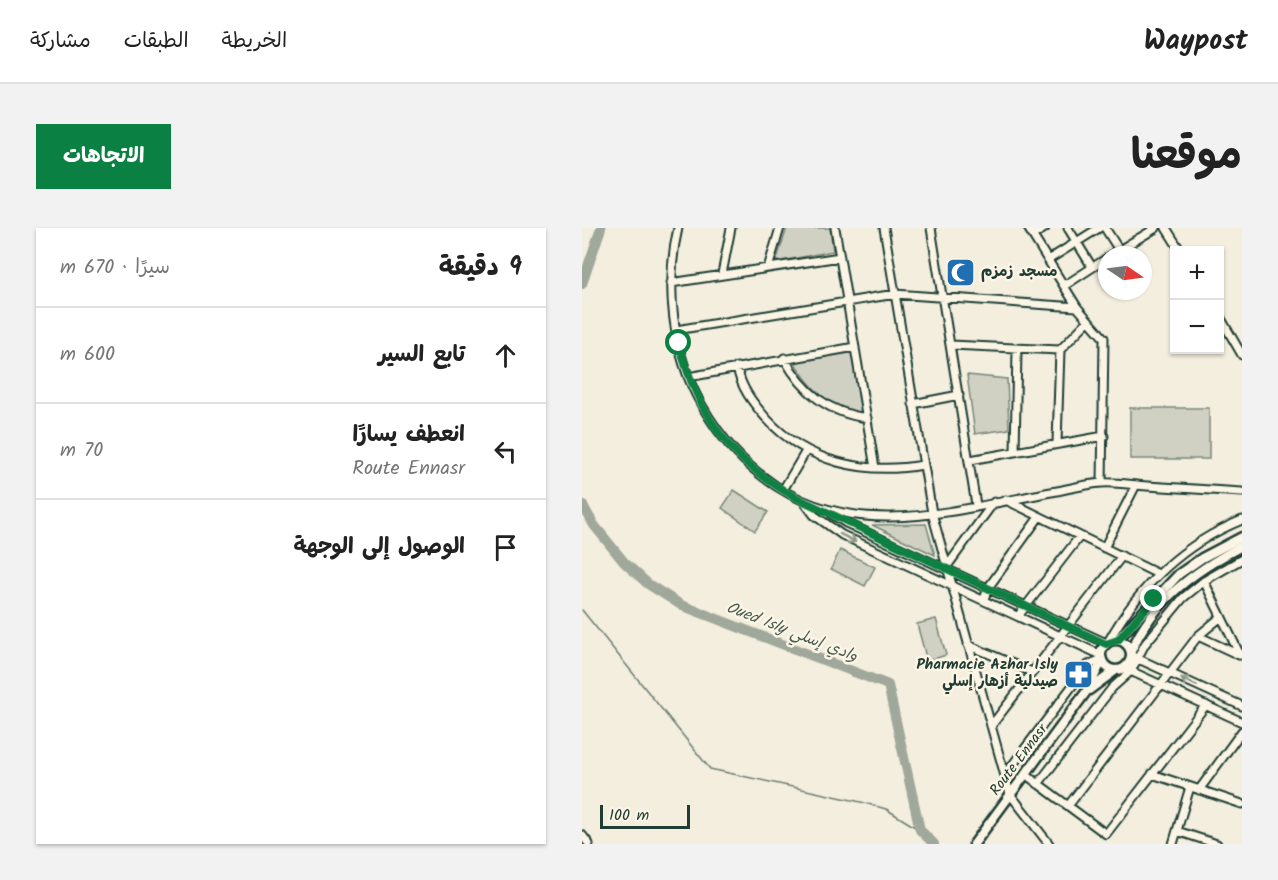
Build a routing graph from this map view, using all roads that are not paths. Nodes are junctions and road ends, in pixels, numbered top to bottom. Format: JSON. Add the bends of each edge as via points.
{"nodes":[{"id":1,"x":678,"y":228,"type":"edge"},
{"id":2,"x":731,"y":228,"type":"edge"},
{"id":3,"x":780,"y":228,"type":"edge"},
{"id":4,"x":835,"y":228,"type":"edge"},
{"id":5,"x":884,"y":228,"type":"edge"},
{"id":6,"x":931,"y":228,"type":"edge"},
{"id":7,"x":1028,"y":228,"type":"edge"},
{"id":8,"x":1045,"y":228,"type":"edge"},
{"id":9,"x":1068,"y":228,"type":"edge"},
{"id":10,"x":1099,"y":228,"type":"edge"},
{"id":11,"x":1105,"y":228,"type":"edge"},
{"id":12,"x":1156,"y":228,"type":"edge"},
{"id":13,"x":1166,"y":228,"type":"edge"},
{"id":14,"x":1145,"y":231,"type":"edge"},
{"id":15,"x":1033,"y":236,"type":"junction"},
{"id":16,"x":1077,"y":242,"type":"junction"},
{"id":17,"x":1116,"y":246,"type":"edge"},
{"id":18,"x":1124,"y":246,"type":"edge"},
{"id":19,"x":1177,"y":246,"type":"edge"},
{"id":20,"x":840,"y":257,"type":"junction"},
{"id":21,"x":1048,"y":260,"type":"junction"},
{"id":22,"x":1098,"y":263,"type":"edge"},
{"id":23,"x":1092,"y":267,"type":"junction"},
{"id":24,"x":768,"y":268,"type":"junction"},
{"id":25,"x":722,"y":274,"type":"junction"},
{"id":26,"x":671,"y":284,"type":"junction"},
{"id":27,"x":1064,"y":286,"type":"junction"},
{"id":28,"x":895,"y":294,"type":"junction"},
{"id":29,"x":943,"y":299,"type":"junction"},
{"id":30,"x":847,"y":301,"type":"junction"},
{"id":31,"x":1077,"y":307,"type":"junction"},
{"id":32,"x":1088,"y":321,"type":"junction"},
{"id":33,"x":1224,"y":324,"type":"edge"},
{"id":34,"x":676,"y":330,"type":"junction"},
{"id":35,"x":951,"y":345,"type":"junction"},
{"id":36,"x":855,"y":347,"type":"junction"},
{"id":37,"x":1017,"y":350,"type":"junction"},
{"id":38,"x":1059,"y":350,"type":"junction"},
{"id":39,"x":1242,"y":354,"type":"edge"},
{"id":40,"x":784,"y":358,"type":"junction"},
{"id":41,"x":737,"y":367,"type":"junction"},
{"id":42,"x":688,"y":377,"type":"junction"},
{"id":43,"x":960,"y":395,"type":"junction"},
{"id":44,"x":914,"y":404,"type":"junction"},
{"id":45,"x":867,"y":418,"type":"junction"},
{"id":46,"x":1104,"y":436,"type":"junction"},
{"id":47,"x":1057,"y":443,"type":"junction"},
{"id":48,"x":806,"y":451,"type":"junction"},
{"id":49,"x":1015,"y":452,"type":"junction"},
{"id":50,"x":970,"y":460,"type":"junction"},
{"id":51,"x":923,"y":465,"type":"junction"},
{"id":52,"x":875,"y":468,"type":"junction"},
{"id":53,"x":1102,"y":483,"type":"junction"},
{"id":54,"x":1136,"y":485,"type":"junction"},
{"id":55,"x":783,"y":490,"type":"junction"},
{"id":56,"x":1242,"y":492,"type":"edge"},
{"id":57,"x":1006,"y":500,"type":"junction"},
{"id":58,"x":803,"y":501,"type":"junction"},
{"id":59,"x":994,"y":502,"type":"junction"},
{"id":60,"x":976,"y":505,"type":"junction"},
{"id":61,"x":827,"y":510,"type":"junction"},
{"id":62,"x":932,"y":513,"type":"junction"},
{"id":63,"x":1039,"y":518,"type":"junction"},
{"id":64,"x":1242,"y":520,"type":"edge"},
{"id":65,"x":1080,"y":536,"type":"junction"},
{"id":66,"x":1242,"y":537,"type":"edge"},
{"id":67,"x":1242,"y":546,"type":"edge"},
{"id":68,"x":1104,"y":548,"type":"junction"},
{"id":69,"x":1122,"y":556,"type":"junction"},
{"id":70,"x":1242,"y":559,"type":"edge"},
{"id":71,"x":948,"y":568,"type":"junction"},
{"id":72,"x":1158,"y":574,"type":"junction"},
{"id":73,"x":1204,"y":581,"type":"junction"},
{"id":74,"x":952,"y":586,"type":"junction"},
{"id":75,"x":988,"y":588,"type":"junction"},
{"id":76,"x":984,"y":599,"type":"junction"},
{"id":77,"x":1024,"y":605,"type":"junction"},
{"id":78,"x":1019,"y":615,"type":"junction"},
{"id":79,"x":1221,"y":617,"type":"junction"},
{"id":80,"x":1067,"y":625,"type":"junction"},
{"id":81,"x":1060,"y":635,"type":"junction"},
{"id":82,"x":1198,"y":636,"type":"junction"},
{"id":83,"x":1111,"y":642,"type":"junction"},
{"id":84,"x":968,"y":645,"type":"junction"},
{"id":85,"x":1134,"y":655,"type":"junction"},
{"id":86,"x":1241,"y":655,"type":"edge"},
{"id":87,"x":1102,"y":658,"type":"junction"},
{"id":88,"x":1123,"y":670,"type":"junction"},
{"id":89,"x":1032,"y":672,"type":"junction"},
{"id":90,"x":1171,"y":673,"type":"junction"},
{"id":91,"x":1161,"y":685,"type":"junction"},
{"id":92,"x":1086,"y":692,"type":"junction"},
{"id":93,"x":1206,"y":705,"type":"junction"},
{"id":94,"x":1242,"y":706,"type":"edge"},
{"id":95,"x":1242,"y":722,"type":"edge"},
{"id":96,"x":991,"y":726,"type":"junction"},
{"id":97,"x":1242,"y":731,"type":"edge"},
{"id":98,"x":1025,"y":774,"type":"junction"},
{"id":99,"x":1152,"y":774,"type":"junction"},
{"id":100,"x":1005,"y":775,"type":"junction"},
{"id":101,"x":1038,"y":784,"type":"junction"},
{"id":102,"x":1190,"y":787,"type":"junction"},
{"id":103,"x":1199,"y":790,"type":"junction"},
{"id":104,"x":1010,"y":794,"type":"junction"},
{"id":105,"x":1242,"y":804,"type":"edge"},
{"id":106,"x":1068,"y":806,"type":"junction"},
{"id":107,"x":1177,"y":831,"type":"junction"},
{"id":108,"x":582,"y":835,"type":"edge"},
{"id":109,"x":589,"y":844,"type":"edge"},
{"id":110,"x":974,"y":844,"type":"edge"},
{"id":111,"x":1049,"y":844,"type":"edge"},
{"id":112,"x":1173,"y":844,"type":"edge"},
{"id":113,"x":1216,"y":844,"type":"edge"}],
"edges":[{"from":1,"to":26,"type":"street"},
{"from":2,"to":25,"type":"street"},
{"from":3,"to":24,"type":"street"},
{"from":4,"to":20,"type":"street"},
{"from":5,"to":28,"type":"street"},
{"from":6,"to":29,"type":"street"},
{"from":7,"to":15,"type":"street"},
{"from":8,"to":15,"type":"street"},
{"from":9,"to":16,"type":"street"},
{"from":10,"to":16,"type":"street"},
{"from":11,"to":17,"type":"street"},
{"from":12,"to":14,"type":"street"},
{"from":13,"to":19,"type":"street"},
{"from":14,"to":18,"type":"street"},
{"from":15,"to":21,"type":"street"},
{"from":16,"to":21,"type":"street"},
{"from":16,"to":23,"type":"street"},
{"from":20,"to":24,"type":"street"},
{"from":20,"to":30,"type":"street"},
{"from":21,"to":27,"type":"street"},
{"from":22,"to":23,"type":"street"},
{"from":23,"to":27,"type":"street"},
{"from":24,"to":25,"type":"street"},
{"from":25,"to":26,"type":"street"},
{"from":26,"to":34,"type":"street"},
{"from":27,"to":31,"type":"street"},
{"from":28,"to":29,"type":"street"},
{"from":28,"to":30,"type":"street"},
{"from":28,"to":44,"type":"street"},
{"from":29,"to":31,"type":"street"},
{"from":29,"to":35,"type":"street"},
{"from":30,"to":34,"type":"street"},
{"from":30,"to":36,"type":"street"},
{"from":31,"to":32,"type":"street"},
{"from":32,"to":38,"type":"street"},
{"from":32,"to":46,"type":"street","via":[[1104,338]]},
{"from":33,"to":39,"type":"street"},
{"from":34,"to":42,"type":"street"},
{"from":35,"to":37,"type":"street"},
{"from":35,"to":43,"type":"street"},
{"from":36,"to":40,"type":"street"},
{"from":36,"to":45,"type":"street"},
{"from":37,"to":38,"type":"street"},
{"from":37,"to":49,"type":"street"},
{"from":38,"to":47,"type":"street"},
{"from":40,"to":41,"type":"street"},
{"from":40,"to":45,"type":"street","via":[[800,384],[818,400],[842,413]]},
{"from":41,"to":42,"type":"street"},
{"from":41,"to":48,"type":"street","via":[[740,382],[755,405],[778,430]]},
{"from":42,"to":55,"type":"street","via":[[728,447]]},
{"from":43,"to":44,"type":"street"},
{"from":43,"to":50,"type":"street"},
{"from":44,"to":51,"type":"street"},
{"from":45,"to":52,"type":"street"},
{"from":46,"to":47,"type":"street"},
{"from":46,"to":53,"type":"street"},
{"from":47,"to":49,"type":"street"},
{"from":48,"to":52,"type":"street","via":[[843,465]]},
{"from":48,"to":55,"type":"street"},
{"from":49,"to":50,"type":"street"},
{"from":50,"to":60,"type":"street"},
{"from":51,"to":52,"type":"street"},
{"from":51,"to":62,"type":"street"},
{"from":53,"to":54,"type":"street"},
{"from":53,"to":57,"type":"street"},
{"from":54,"to":56,"type":"street"},
{"from":54,"to":68,"type":"street"},
{"from":55,"to":58,"type":"street"},
{"from":57,"to":59,"type":"street"},
{"from":57,"to":63,"type":"street"},
{"from":58,"to":61,"type":"street"},
{"from":58,"to":74,"type":"street","one_way":true,"via":[[814,515],[842,535]]},
{"from":59,"to":60,"type":"street"},
{"from":59,"to":71,"type":"street"},
{"from":60,"to":62,"type":"street"},
{"from":61,"to":62,"type":"street","via":[[863,518]]},
{"from":61,"to":71,"type":"street","via":[[846,523]]},
{"from":62,"to":71,"type":"street"},
{"from":63,"to":65,"type":"street"},
{"from":63,"to":75,"type":"street"},
{"from":64,"to":72,"type":"street","via":[[1197,542]]},
{"from":65,"to":68,"type":"street"},
{"from":65,"to":77,"type":"street"},
{"from":66,"to":83,"type":"main road","via":[[1179,574]]},
{"from":67,"to":85,"type":"main road","via":[[1184,580],[1141,629]]},
{"from":68,"to":69,"type":"street"},
{"from":69,"to":72,"type":"street"},
{"from":69,"to":80,"type":"street"},
{"from":70,"to":73,"type":"street"},
{"from":71,"to":74,"type":"street"},
{"from":71,"to":75,"type":"street"},
{"from":72,"to":83,"type":"street","via":[[1134,602]]},
{"from":73,"to":79,"type":"street"},
{"from":73,"to":85,"type":"street","via":[[1162,620]]},
{"from":74,"to":76,"type":"street"},
{"from":74,"to":84,"type":"street"},
{"from":75,"to":76,"type":"street"},
{"from":75,"to":77,"type":"street"},
{"from":76,"to":78,"type":"street"},
{"from":77,"to":78,"type":"street"},
{"from":77,"to":80,"type":"street"},
{"from":78,"to":81,"type":"street"},
{"from":79,"to":82,"type":"street"},
{"from":79,"to":86,"type":"street"},
{"from":80,"to":81,"type":"street"},
{"from":80,"to":83,"type":"street"},
{"from":81,"to":87,"type":"street"},
{"from":81,"to":89,"type":"street"},
{"from":82,"to":86,"type":"street"},
{"from":82,"to":90,"type":"street"},
{"from":83,"to":85,"type":"main road","via":[[1127,644]]},
{"from":83,"to":87,"type":"main road"},
{"from":84,"to":89,"type":"street"},
{"from":84,"to":96,"type":"street"},
{"from":85,"to":88,"type":"main road"},
{"from":85,"to":90,"type":"street"},
{"from":87,"to":88,"type":"main road","via":[[1108,668]]},
{"from":87,"to":92,"type":"main road","name":"Route Ennasr"},
{"from":87,"to":100,"type":"street","via":[[1088,665]]},
{"from":88,"to":91,"type":"street"},
{"from":88,"to":92,"type":"main road","name":"Route Ennasr"},
{"from":88,"to":101,"type":"street"},
{"from":89,"to":96,"type":"street"},
{"from":90,"to":91,"type":"street"},
{"from":94,"to":90,"type":"street","one_way":true},
{"from":91,"to":93,"type":"street"},
{"from":91,"to":106,"type":"street"},
{"from":92,"to":98,"type":"main road","name":"Route Ennasr"},
{"from":93,"to":95,"type":"street"},
{"from":93,"to":99,"type":"street"},
{"from":96,"to":100,"type":"street"},
{"from":97,"to":103,"type":"street"},
{"from":98,"to":101,"type":"street"},
{"from":98,"to":104,"type":"main road","name":"Route Ennasr"},
{"from":99,"to":102,"type":"street"},
{"from":99,"to":106,"type":"street","via":[[1106,834]]},
{"from":100,"to":104,"type":"street"},
{"from":101,"to":106,"type":"street"},
{"from":102,"to":103,"type":"street"},
{"from":102,"to":107,"type":"street"},
{"from":103,"to":105,"type":"street"},
{"from":104,"to":110,"type":"main road","name":"Route Ennasr"},
{"from":104,"to":111,"type":"street"},
{"from":107,"to":112,"type":"street"},
{"from":107,"to":113,"type":"street"},
{"from":108,"to":109,"type":"street"}]}
